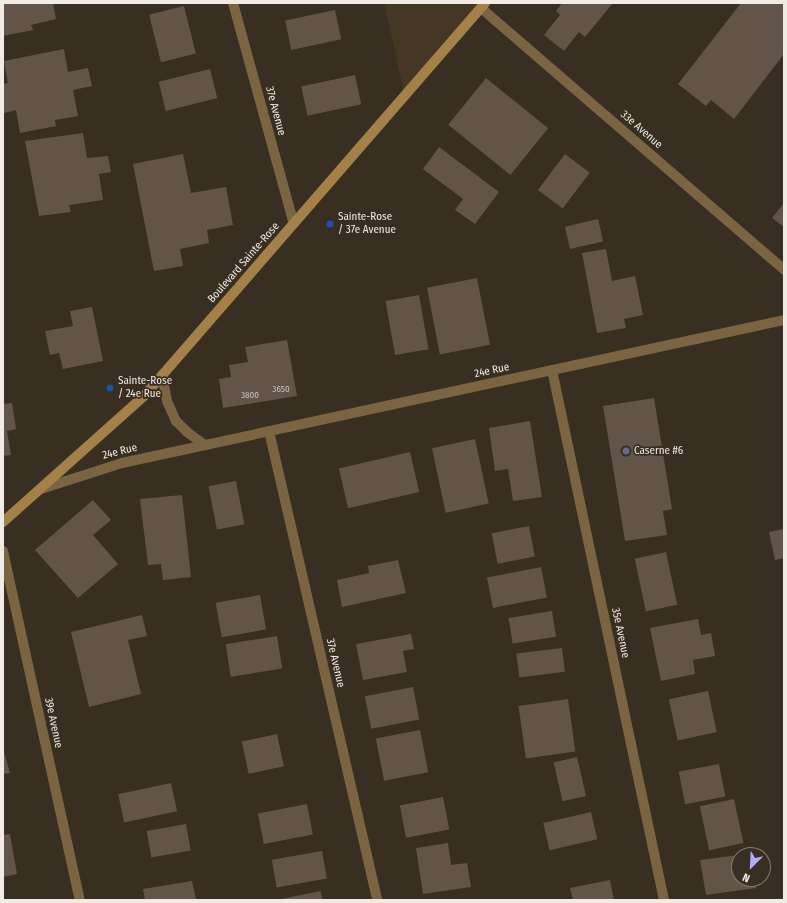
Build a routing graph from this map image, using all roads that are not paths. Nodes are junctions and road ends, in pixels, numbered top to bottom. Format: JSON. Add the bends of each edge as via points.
{"nodes":[{"id":1,"x":233,"y":3,"type":"edge"},
{"id":2,"x":483,"y":6,"type":"edge"},
{"id":3,"x":294,"y":224,"type":"junction"},
{"id":4,"x":784,"y":270,"type":"edge"},
{"id":5,"x":784,"y":320,"type":"edge"},
{"id":6,"x":552,"y":370,"type":"junction"},
{"id":7,"x":162,"y":375,"type":"junction"},
{"id":8,"x":269,"y":431,"type":"junction"},
{"id":9,"x":205,"y":445,"type":"junction"},
{"id":10,"x":41,"y":489,"type":"junction"},
{"id":11,"x":3,"y":522,"type":"edge"},
{"id":12,"x":3,"y":551,"type":"edge"},
{"id":13,"x":80,"y":900,"type":"edge"},
{"id":14,"x":377,"y":900,"type":"edge"},
{"id":15,"x":664,"y":900,"type":"edge"}],
"edges":[{"from":1,"to":3,"type":"street","name":"37e Avenue"},
{"from":2,"to":3,"type":"street","name":"Boulevard Sainte-Rose"},
{"from":2,"to":4,"type":"street","name":"33e Avenue"},
{"from":3,"to":7,"type":"street","name":"Boulevard Sainte-Rose"},
{"from":5,"to":6,"type":"street","name":"24e Rue"},
{"from":6,"to":8,"type":"street","name":"24e Rue"},
{"from":6,"to":15,"type":"street","name":"35e Avenue"},
{"from":7,"to":9,"type":"street","via":[[167,401],[176,421],[186,432]]},
{"from":7,"to":10,"type":"street","name":"Boulevard Sainte-Rose","via":[[122,417]]},
{"from":8,"to":9,"type":"street","name":"24e Rue"},
{"from":8,"to":14,"type":"street","name":"37e Avenue"},
{"from":9,"to":10,"type":"street","name":"24e Rue","via":[[115,465]]},
{"from":10,"to":11,"type":"street","name":"Boulevard Sainte-Rose"},
{"from":12,"to":13,"type":"street","name":"39e Avenue"}]}
